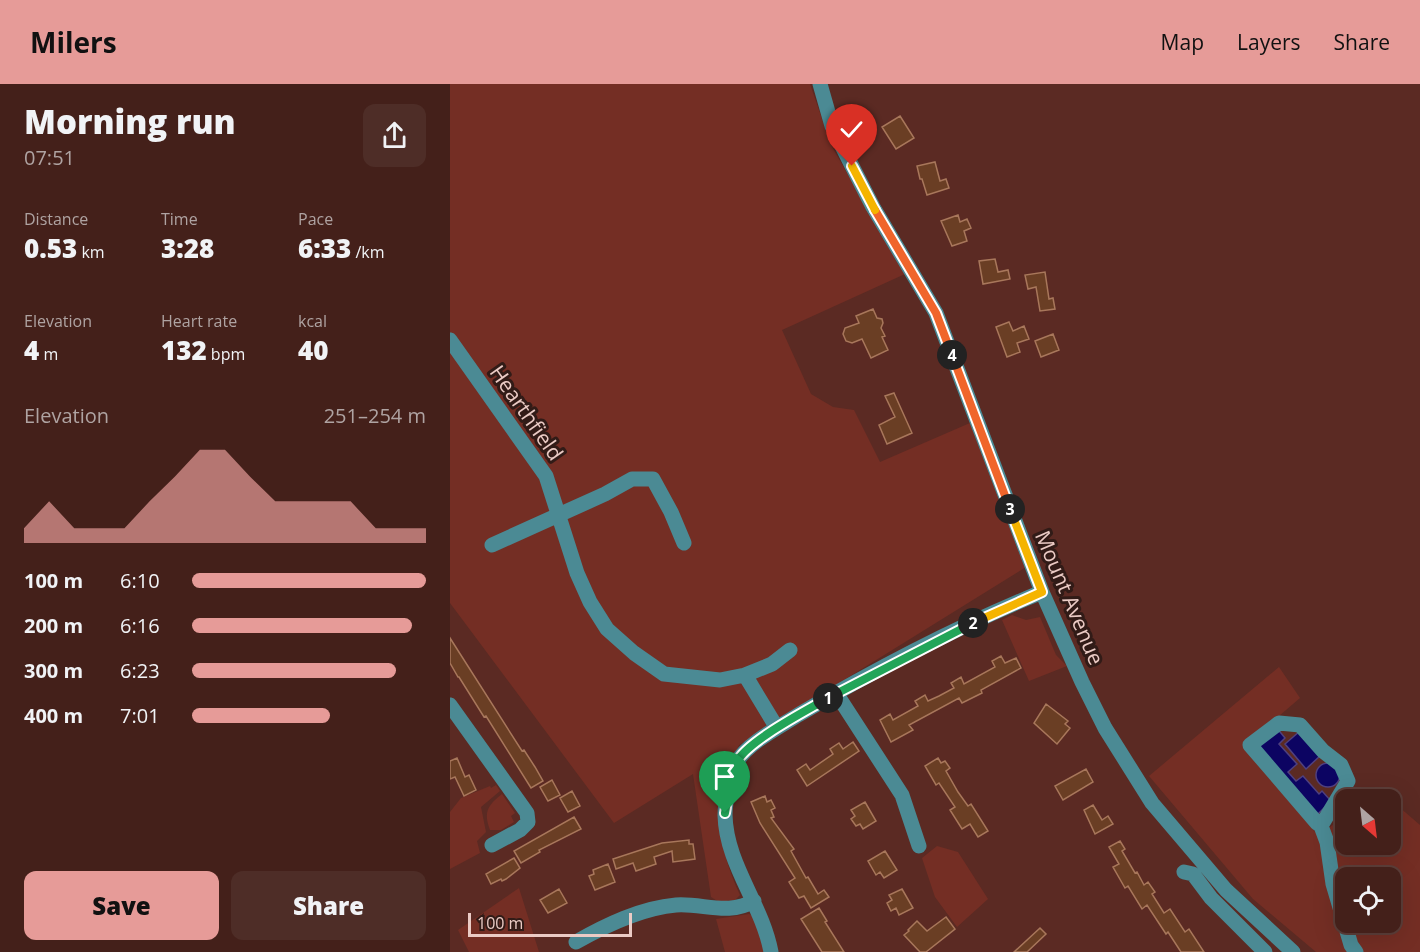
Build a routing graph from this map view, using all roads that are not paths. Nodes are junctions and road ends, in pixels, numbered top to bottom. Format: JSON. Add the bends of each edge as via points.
{"nodes":[{"id":1,"x":820,"y":84,"type":"edge"},
{"id":2,"x":450,"y":340,"type":"edge"},
{"id":3,"x":559,"y":514,"type":"junction"},
{"id":4,"x":684,"y":543,"type":"dead end"},
{"id":5,"x":492,"y":545,"type":"dead end"},
{"id":6,"x":1042,"y":592,"type":"junction"},
{"id":7,"x":790,"y":650,"type":"dead end"},
{"id":8,"x":745,"y":675,"type":"junction"},
{"id":9,"x":836,"y":693,"type":"junction"},
{"id":10,"x":450,"y":705,"type":"edge"},
{"id":11,"x":777,"y":728,"type":"junction"},
{"id":12,"x":1321,"y":826,"type":"junction"},
{"id":13,"x":492,"y":845,"type":"dead end"},
{"id":14,"x":919,"y":846,"type":"dead end"},
{"id":15,"x":1184,"y":872,"type":"dead end"},
{"id":16,"x":754,"y":901,"type":"junction"},
{"id":17,"x":576,"y":942,"type":"dead end"},
{"id":18,"x":771,"y":952,"type":"edge"},
{"id":19,"x":1265,"y":952,"type":"edge"},
{"id":20,"x":1293,"y":952,"type":"edge"},
{"id":21,"x":1356,"y":952,"type":"edge"}],
"edges":[{"from":1,"to":6,"type":"street","name":"Mount Avenue","via":[[837,136],[873,207],[936,313]]},
{"from":2,"to":3,"type":"street","name":"Hearthfield","via":[[546,476]]},
{"from":3,"to":4,"type":"street","via":[[632,479],[653,479]]},
{"from":3,"to":5,"type":"street"},
{"from":3,"to":8,"type":"street","name":"Hearthfield","via":[[590,602],[607,629],[664,674],[720,680]]},
{"from":6,"to":9,"type":"street"},
{"from":6,"to":20,"type":"street","name":"Mount Avenue","via":[[1105,728],[1152,803],[1226,890]]},
{"from":7,"to":8,"type":"street","name":"Hearthfield","via":[[776,670]]},
{"from":8,"to":11,"type":"street"},
{"from":9,"to":11,"type":"street"},
{"from":9,"to":14,"type":"street","via":[[902,795]]},
{"from":10,"to":13,"type":"street","via":[[527,813],[528,822],[520,830]]},
{"from":11,"to":16,"type":"street","via":[[737,761],[725,813],[739,872]]},
{"from":12,"to":12,"type":"street","via":[[1250,745],[1279,723],[1300,725],[1341,765],[1348,781]]},
{"from":12,"to":21,"type":"street","via":[[1333,884]]},
{"from":15,"to":19,"type":"street","via":[[1193,874],[1211,898]]},
{"from":16,"to":17,"type":"street","via":[[742,908],[676,905],[645,911]]},
{"from":16,"to":18,"type":"street"}]}
